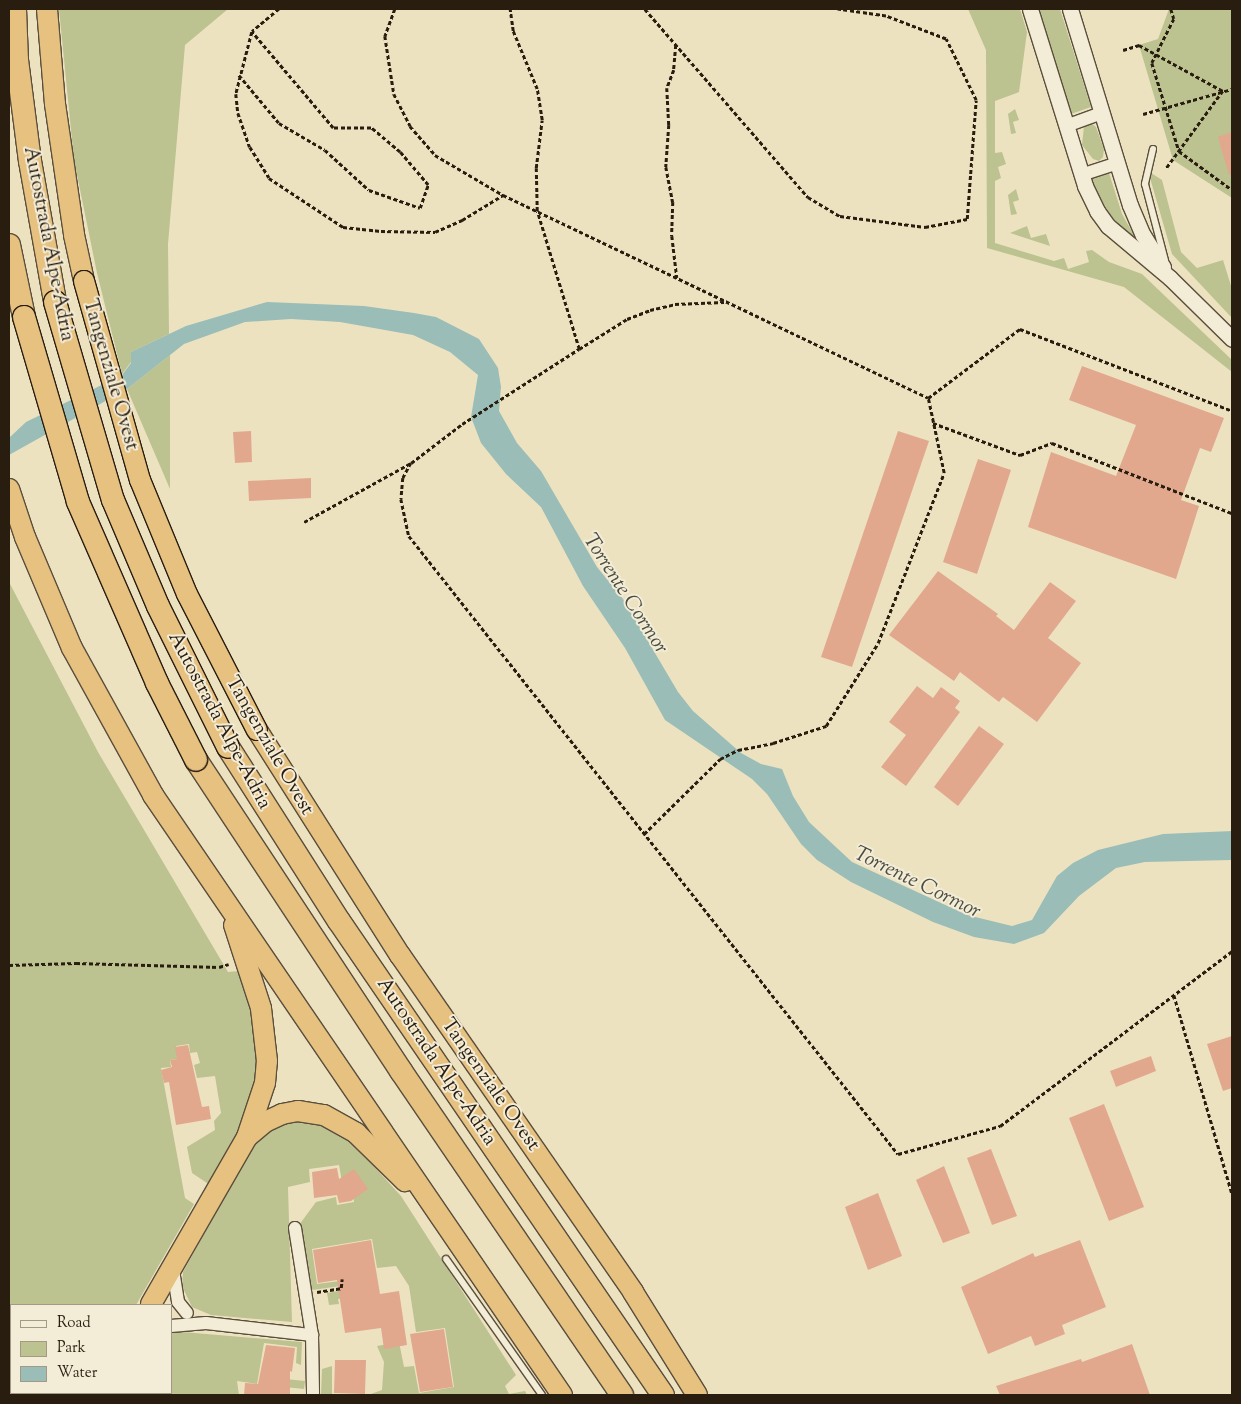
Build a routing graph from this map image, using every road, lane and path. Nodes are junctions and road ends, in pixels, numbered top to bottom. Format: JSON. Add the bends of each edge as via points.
{"nodes":[{"id":1,"x":15,"y":9,"type":"edge"},
{"id":2,"x":47,"y":9,"type":"edge"},
{"id":3,"x":279,"y":9,"type":"edge"},
{"id":4,"x":395,"y":9,"type":"edge"},
{"id":5,"x":510,"y":9,"type":"edge"},
{"id":6,"x":645,"y":9,"type":"edge"},
{"id":7,"x":838,"y":9,"type":"edge"},
{"id":8,"x":1030,"y":9,"type":"edge"},
{"id":9,"x":1070,"y":9,"type":"edge"},
{"id":10,"x":1171,"y":9,"type":"edge"},
{"id":11,"x":252,"y":32,"type":"junction"},
{"id":12,"x":676,"y":44,"type":"junction"},
{"id":13,"x":1123,"y":50,"type":"dead end"},
{"id":14,"x":1157,"y":53,"type":"junction"},
{"id":15,"x":239,"y":75,"type":"junction"},
{"id":16,"x":1232,"y":89,"type":"edge"},
{"id":17,"x":1224,"y":91,"type":"junction"},
{"id":18,"x":1166,"y":108,"type":"junction"},
{"id":19,"x":1102,"y":114,"type":"junction"},
{"id":20,"x":1142,"y":114,"type":"dead end"},
{"id":21,"x":1066,"y":126,"type":"junction"},
{"id":22,"x":1153,"y":149,"type":"dead end"},
{"id":23,"x":1179,"y":151,"type":"junction"},
{"id":24,"x":1117,"y":163,"type":"junction"},
{"id":25,"x":1166,"y":169,"type":"dead end"},
{"id":26,"x":1082,"y":175,"type":"junction"},
{"id":27,"x":1231,"y":190,"type":"edge"},
{"id":28,"x":503,"y":195,"type":"junction"},
{"id":29,"x":537,"y":211,"type":"junction"},
{"id":30,"x":9,"y":245,"type":"edge"},
{"id":31,"x":677,"y":278,"type":"junction"},
{"id":32,"x":1170,"y":278,"type":"junction"},
{"id":33,"x":726,"y":302,"type":"junction"},
{"id":34,"x":1232,"y":339,"type":"edge"},
{"id":35,"x":579,"y":349,"type":"junction"},
{"id":36,"x":928,"y":398,"type":"junction"},
{"id":37,"x":1232,"y":411,"type":"edge"},
{"id":38,"x":933,"y":423,"type":"junction"},
{"id":39,"x":411,"y":463,"type":"junction"},
{"id":40,"x":9,"y":489,"type":"edge"},
{"id":41,"x":1232,"y":513,"type":"edge"},
{"id":42,"x":304,"y":522,"type":"dead end"},
{"id":43,"x":643,"y":835,"type":"junction"},
{"id":44,"x":227,"y":902,"type":"junction"},
{"id":45,"x":1232,"y":951,"type":"edge"},
{"id":46,"x":247,"y":959,"type":"junction"},
{"id":47,"x":9,"y":965,"type":"edge"},
{"id":48,"x":1174,"y":995,"type":"junction"},
{"id":49,"x":247,"y":1137,"type":"junction"},
{"id":50,"x":1232,"y":1193,"type":"edge"},
{"id":51,"x":429,"y":1203,"type":"junction"},
{"id":52,"x":295,"y":1228,"type":"dead end"},
{"id":53,"x":446,"y":1259,"type":"dead end"},
{"id":54,"x":173,"y":1266,"type":"junction"},
{"id":55,"x":342,"y":1279,"type":"dead end"},
{"id":56,"x":306,"y":1293,"type":"junction"},
{"id":57,"x":154,"y":1304,"type":"edge"},
{"id":58,"x":172,"y":1308,"type":"edge"},
{"id":59,"x":187,"y":1313,"type":"junction"},
{"id":60,"x":206,"y":1324,"type":"junction"},
{"id":61,"x":172,"y":1326,"type":"edge"},
{"id":62,"x":312,"y":1335,"type":"junction"},
{"id":63,"x":313,"y":1395,"type":"edge"},
{"id":64,"x":542,"y":1395,"type":"edge"},
{"id":65,"x":562,"y":1395,"type":"edge"},
{"id":66,"x":622,"y":1395,"type":"edge"},
{"id":67,"x":663,"y":1395,"type":"edge"},
{"id":68,"x":697,"y":1395,"type":"edge"}],
"edges":[{"from":1,"to":67,"type":"highway","name":"Autostrada Alpe-Adria","bridge":true,"via":[[17,60],[30,161],[55,302],[114,500],[158,606],[228,747],[339,920]]},
{"from":2,"to":68,"type":"highway","name":"Tangenziale Ovest","bridge":true,"via":[[57,113],[74,235],[84,281],[140,480],[187,594],[257,730],[400,955],[633,1292]]},
{"from":3,"to":11,"type":"path"},
{"from":4,"to":28,"type":"path","via":[[385,36],[394,94],[410,126],[435,155]]},
{"from":5,"to":29,"type":"path","via":[[513,31],[537,89],[542,120],[536,168]]},
{"from":6,"to":12,"type":"path"},
{"from":7,"to":12,"type":"path","via":[[886,16],[946,39],[976,100],[967,219],[925,227],[840,216],[808,198]]},
{"from":8,"to":21,"type":"street"},
{"from":9,"to":19,"type":"street"},
{"from":10,"to":14,"type":"path","via":[[1174,20]]},
{"from":11,"to":15,"type":"path"},
{"from":11,"to":15,"type":"path","via":[[333,128],[371,128],[400,152],[428,185],[420,208],[368,190],[325,150],[279,122]]},
{"from":12,"to":31,"type":"path","via":[[674,70],[667,88],[666,167],[673,202],[672,236]]},
{"from":13,"to":14,"type":"path","via":[[1139,45]]},
{"from":14,"to":17,"type":"path"},
{"from":14,"to":18,"type":"path","via":[[1152,63]]},
{"from":15,"to":28,"type":"path","via":[[238,114],[250,147],[269,178],[342,227],[435,232]]},
{"from":16,"to":17,"type":"path"},
{"from":17,"to":18,"type":"path"},
{"from":17,"to":23,"type":"path"},
{"from":18,"to":20,"type":"path"},
{"from":18,"to":23,"type":"path"},
{"from":19,"to":21,"type":"street"},
{"from":19,"to":24,"type":"street"},
{"from":21,"to":26,"type":"street"},
{"from":22,"to":32,"type":"lane","via":[[1145,184]]},
{"from":23,"to":25,"type":"path"},
{"from":23,"to":27,"type":"path"},
{"from":24,"to":26,"type":"street"},
{"from":24,"to":32,"type":"street","via":[[1140,228]]},
{"from":26,"to":32,"type":"street","via":[[1091,200],[1108,226]]},
{"from":28,"to":29,"type":"path"},
{"from":29,"to":31,"type":"path"},
{"from":29,"to":35,"type":"path"},
{"from":30,"to":66,"type":"highway","name":"Autostrada Alpe-Adria","bridge":true,"via":[[24,317],[78,502],[157,683],[196,760],[396,1063]]},
{"from":31,"to":33,"type":"path"},
{"from":32,"to":34,"type":"street"},
{"from":33,"to":35,"type":"path","via":[[675,304],[650,310],[628,319]]},
{"from":33,"to":36,"type":"path"},
{"from":35,"to":39,"type":"path","via":[[462,424]]},
{"from":36,"to":37,"type":"path","via":[[1020,329]]},
{"from":36,"to":38,"type":"path"},
{"from":38,"to":41,"type":"path","via":[[1020,455],[1052,443]]},
{"from":38,"to":43,"type":"path","via":[[944,473],[878,643],[826,726],[738,750],[720,759]]},
{"from":39,"to":42,"type":"path"},
{"from":39,"to":43,"type":"path","via":[[403,478],[401,499],[409,536]]},
{"from":40,"to":44,"type":"highway","via":[[25,537],[72,648],[153,795]]},
{"from":43,"to":48,"type":"path","via":[[898,1154],[1000,1126]]},
{"from":44,"to":46,"type":"highway"},
{"from":44,"to":51,"type":"highway"},
{"from":45,"to":48,"type":"path"},
{"from":46,"to":47,"type":"path","via":[[219,968],[76,963]]},
{"from":46,"to":49,"type":"highway","via":[[261,1008],[267,1061],[259,1105]]},
{"from":48,"to":50,"type":"path"},
{"from":49,"to":51,"type":"highway","via":[[265,1122],[282,1114],[298,1111],[324,1115],[356,1133]]},
{"from":49,"to":54,"type":"highway"},
{"from":51,"to":65,"type":"highway"},
{"from":52,"to":56,"type":"street"},
{"from":53,"to":64,"type":"lane"},
{"from":54,"to":57,"type":"highway"},
{"from":54,"to":59,"type":"street","via":[[178,1302]]},
{"from":55,"to":56,"type":"path","via":[[341,1288]]},
{"from":56,"to":62,"type":"street"},
{"from":58,"to":59,"type":"street"},
{"from":59,"to":60,"type":"street"},
{"from":60,"to":61,"type":"street"},
{"from":60,"to":62,"type":"street"},
{"from":62,"to":63,"type":"street"}]}
